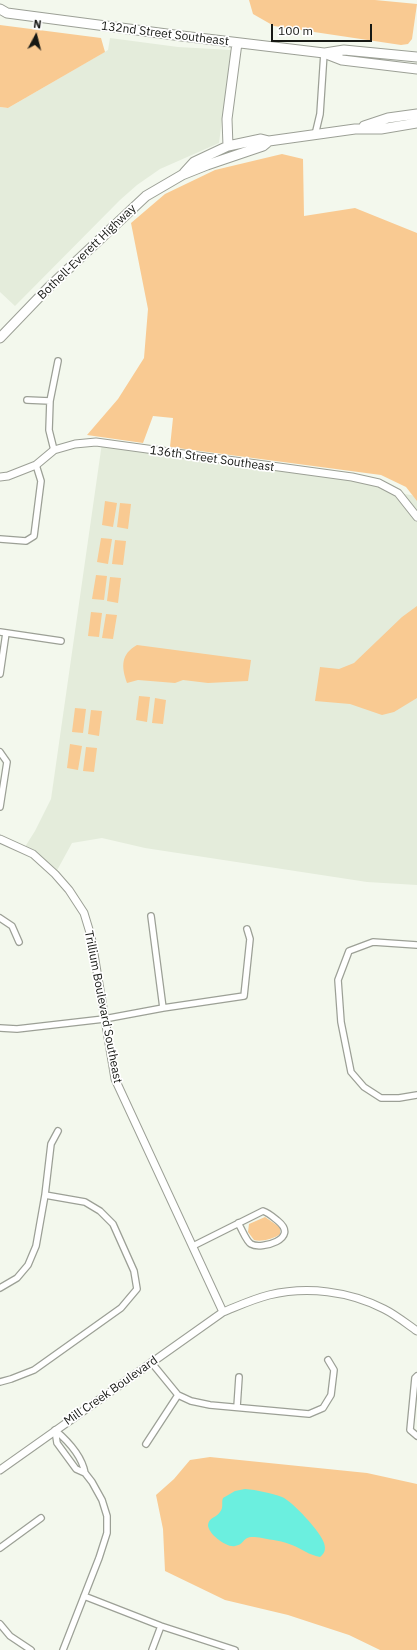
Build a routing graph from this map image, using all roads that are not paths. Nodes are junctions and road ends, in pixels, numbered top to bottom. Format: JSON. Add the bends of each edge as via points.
{"nodes":[{"id":1,"x":2,"y":12,"type":"edge"},
{"id":2,"x":237,"y":43,"type":"junction"},
{"id":3,"x":324,"y":54,"type":"junction"},
{"id":4,"x":417,"y":57,"type":"edge"},
{"id":5,"x":417,"y":69,"type":"edge"},
{"id":6,"x":417,"y":114,"type":"edge"},
{"id":7,"x":417,"y":123,"type":"edge"},
{"id":8,"x":355,"y":129,"type":"junction"},
{"id":9,"x":315,"y":135,"type":"junction"},
{"id":10,"x":269,"y":141,"type":"junction"},
{"id":11,"x":228,"y":146,"type":"junction"},
{"id":12,"x":207,"y":165,"type":"junction"},
{"id":13,"x":182,"y":175,"type":"junction"},
{"id":14,"x":0,"y":338,"type":"edge"},
{"id":15,"x":58,"y":361,"type":"dead end"},
{"id":16,"x":27,"y":400,"type":"dead end"},
{"id":17,"x":50,"y":401,"type":"junction"},
{"id":18,"x":54,"y":450,"type":"junction"},
{"id":19,"x":36,"y":465,"type":"junction"},
{"id":20,"x":0,"y":477,"type":"edge"},
{"id":21,"x":417,"y":517,"type":"edge"},
{"id":22,"x":0,"y":539,"type":"edge"},
{"id":23,"x":3,"y":633,"type":"edge"},
{"id":24,"x":61,"y":641,"type":"dead end"},
{"id":25,"x":0,"y":674,"type":"edge"},
{"id":26,"x":0,"y":752,"type":"edge"},
{"id":27,"x":0,"y":807,"type":"edge"},
{"id":28,"x":0,"y":839,"type":"edge"},
{"id":29,"x":151,"y":916,"type":"dead end"},
{"id":30,"x":0,"y":918,"type":"edge"},
{"id":31,"x":247,"y":929,"type":"dead end"},
{"id":32,"x":19,"y":942,"type":"dead end"},
{"id":33,"x":417,"y":945,"type":"edge"},
{"id":34,"x":164,"y":1008,"type":"junction"},
{"id":35,"x":104,"y":1019,"type":"junction"},
{"id":36,"x":0,"y":1028,"type":"edge"},
{"id":37,"x":417,"y":1095,"type":"edge"},
{"id":38,"x":58,"y":1131,"type":"dead end"},
{"id":39,"x":45,"y":1195,"type":"junction"},
{"id":40,"x":238,"y":1224,"type":"junction"},
{"id":41,"x":193,"y":1246,"type":"junction"},
{"id":42,"x":0,"y":1288,"type":"edge"},
{"id":43,"x":223,"y":1312,"type":"junction"},
{"id":44,"x":417,"y":1331,"type":"edge"},
{"id":45,"x":328,"y":1360,"type":"dead end"},
{"id":46,"x":151,"y":1362,"type":"junction"},
{"id":47,"x":417,"y":1376,"type":"edge"},
{"id":48,"x":239,"y":1377,"type":"dead end"},
{"id":49,"x":0,"y":1382,"type":"edge"},
{"id":50,"x":178,"y":1395,"type":"junction"},
{"id":51,"x":237,"y":1407,"type":"junction"},
{"id":52,"x":54,"y":1430,"type":"junction"},
{"id":53,"x":417,"y":1436,"type":"edge"},
{"id":54,"x":146,"y":1444,"type":"dead end"},
{"id":55,"x":0,"y":1470,"type":"edge"},
{"id":56,"x":85,"y":1473,"type":"junction"},
{"id":57,"x":41,"y":1518,"type":"dead end"},
{"id":58,"x":0,"y":1548,"type":"edge"},
{"id":59,"x":84,"y":1596,"type":"junction"},
{"id":60,"x":0,"y":1624,"type":"edge"},
{"id":61,"x":161,"y":1626,"type":"junction"},
{"id":62,"x":31,"y":1650,"type":"edge"},
{"id":63,"x":63,"y":1650,"type":"edge"},
{"id":64,"x":152,"y":1650,"type":"edge"},
{"id":65,"x":236,"y":1650,"type":"edge"}],
"edges":[{"from":1,"to":2,"type":"main road","name":"132nd Street Southeast"},
{"from":2,"to":3,"type":"main road","name":"132nd Street Southeast"},
{"from":2,"to":11,"type":"main road","via":[[227,119]]},
{"from":3,"to":4,"type":"main road","name":"132nd Street Southeast","via":[[344,50]]},
{"from":3,"to":5,"type":"main road","name":"132nd Street Southeast","via":[[342,60]]},
{"from":3,"to":9,"type":"street","via":[[320,111]]},
{"from":6,"to":8,"type":"main road","name":"Bothell-Everett Highway","via":[[388,118]]},
{"from":7,"to":8,"type":"main road","name":"Bothell-Everett Highway","via":[[381,129]]},
{"from":8,"to":9,"type":"main road","name":"Bothell-Everett Highway"},
{"from":9,"to":10,"type":"main road","name":"Bothell-Everett Highway"},
{"from":10,"to":11,"type":"main road","name":"Bothell-Everett Highway","via":[[261,139]]},
{"from":10,"to":12,"type":"main road","name":"Bothell-Everett Highway","via":[[263,146]]},
{"from":11,"to":12,"type":"main road"},
{"from":11,"to":13,"type":"main road","name":"Bothell-Everett Highway","via":[[194,162]]},
{"from":12,"to":13,"type":"main road","name":"Bothell-Everett Highway"},
{"from":13,"to":14,"type":"main road","name":"Bothell-Everett Highway","via":[[142,199],[48,288]]},
{"from":15,"to":17,"type":"street"},
{"from":16,"to":17,"type":"street"},
{"from":17,"to":18,"type":"street","via":[[49,430]]},
{"from":18,"to":19,"type":"street","name":"136th Street Southeast"},
{"from":18,"to":21,"type":"street","name":"136th Street Southeast","via":[[96,442],[352,477],[379,483],[398,493]]},
{"from":19,"to":20,"type":"street","name":"136th Street Southeast"},
{"from":19,"to":22,"type":"street","via":[[41,481],[34,536],[26,541]]},
{"from":23,"to":24,"type":"street"},
{"from":23,"to":25,"type":"street"},
{"from":26,"to":27,"type":"street","via":[[7,762]]},
{"from":28,"to":35,"type":"street","name":"Trillium Boulevard Southeast","via":[[33,854],[69,890],[84,913],[91,936]]},
{"from":29,"to":34,"type":"street"},
{"from":30,"to":32,"type":"street","via":[[12,926]]},
{"from":31,"to":34,"type":"street","via":[[250,939],[244,996]]},
{"from":33,"to":37,"type":"street","via":[[373,942],[349,952],[338,980],[341,1022],[351,1072],[364,1087],[381,1098]]},
{"from":34,"to":35,"type":"street"},
{"from":35,"to":36,"type":"street","via":[[17,1029]]},
{"from":35,"to":41,"type":"street","name":"Trillium Boulevard Southeast","via":[[115,1079]]},
{"from":38,"to":39,"type":"street","via":[[51,1144]]},
{"from":39,"to":42,"type":"street","via":[[36,1246],[28,1265],[17,1278]]},
{"from":39,"to":49,"type":"street","via":[[85,1202],[100,1211],[113,1224],[134,1271],[137,1289],[121,1308],[34,1370]]},
{"from":40,"to":40,"type":"street","via":[[263,1211],[283,1225],[284,1237],[280,1241],[254,1246],[250,1244]]},
{"from":40,"to":41,"type":"street"},
{"from":41,"to":43,"type":"street","name":"Trillium Boulevard Southeast"},
{"from":43,"to":44,"type":"street","name":"Mill Creek Boulevard","via":[[252,1300],[282,1292],[323,1291],[358,1298],[385,1309]]},
{"from":43,"to":46,"type":"street","name":"Mill Creek Boulevard"},
{"from":45,"to":51,"type":"street","via":[[334,1370],[331,1395],[320,1410],[309,1414]]},
{"from":46,"to":50,"type":"street"},
{"from":46,"to":52,"type":"street","name":"Mill Creek Boulevard"},
{"from":47,"to":53,"type":"street","via":[[410,1430]]},
{"from":48,"to":51,"type":"street"},
{"from":50,"to":51,"type":"street","via":[[190,1401]]},
{"from":50,"to":54,"type":"street"},
{"from":52,"to":55,"type":"street","name":"Mill Creek Boulevard"},
{"from":52,"to":56,"type":"street","via":[[65,1439],[83,1463]]},
{"from":52,"to":56,"type":"street","via":[[57,1443],[76,1469]]},
{"from":56,"to":59,"type":"street","via":[[102,1500],[107,1516],[106,1533]]},
{"from":57,"to":58,"type":"street"},
{"from":59,"to":61,"type":"street"},
{"from":59,"to":63,"type":"street"},
{"from":60,"to":62,"type":"street","via":[[10,1636]]},
{"from":61,"to":64,"type":"street"},
{"from":61,"to":65,"type":"street"}]}
